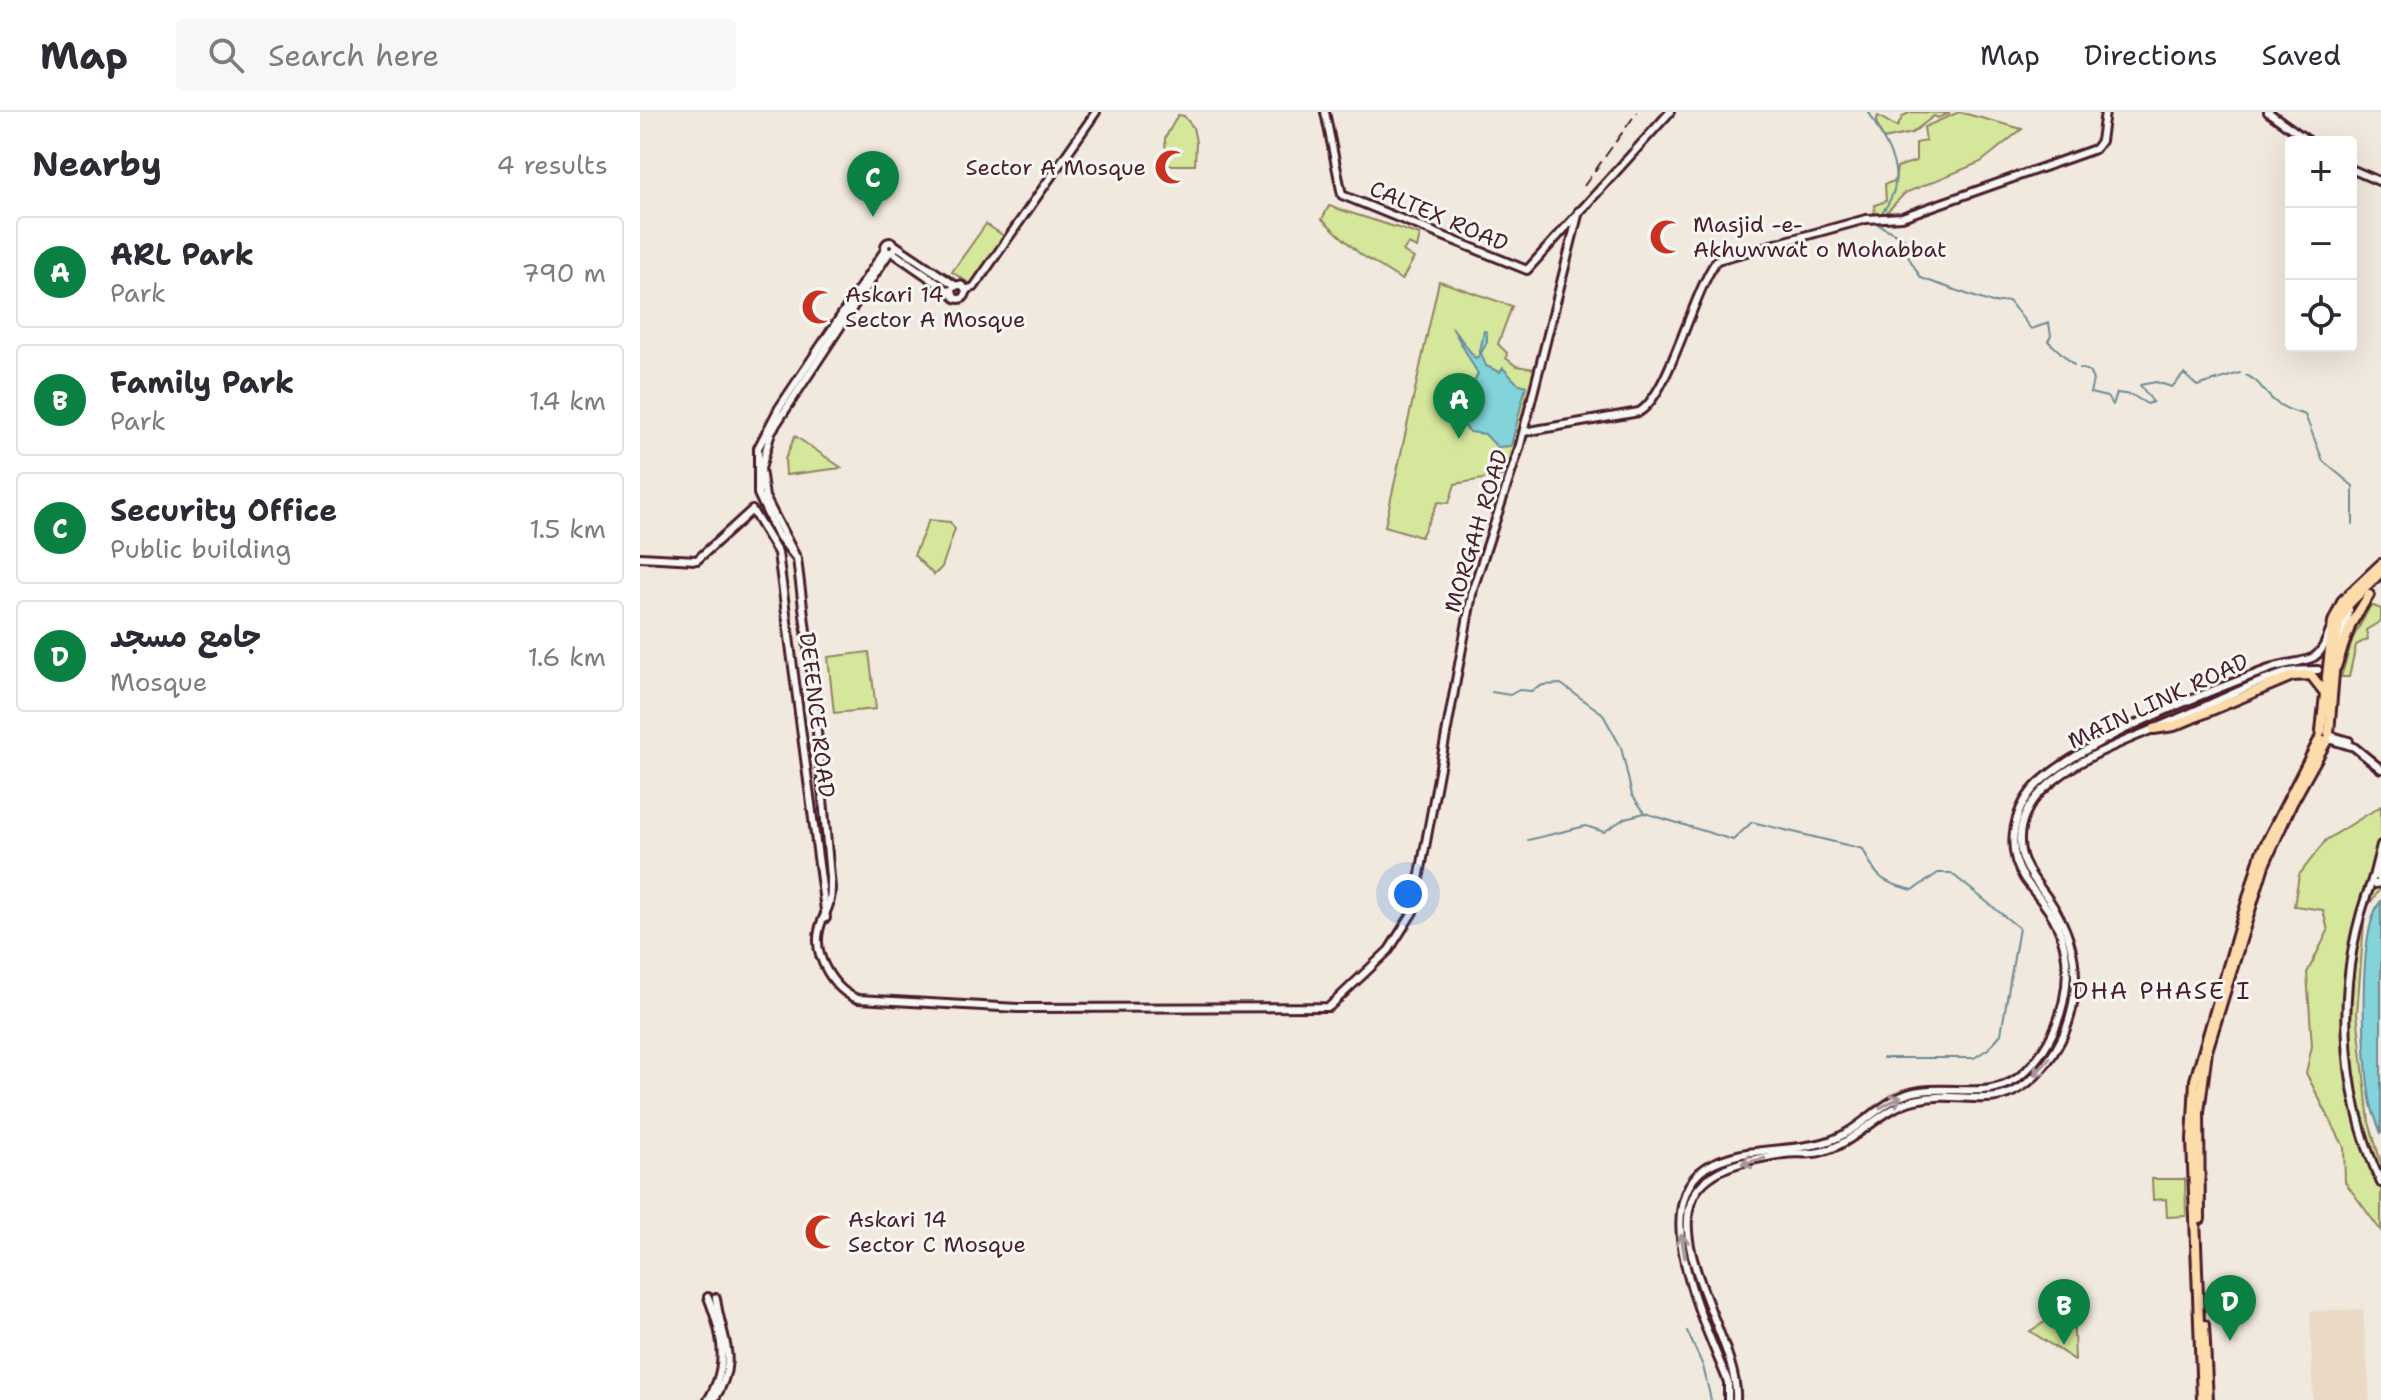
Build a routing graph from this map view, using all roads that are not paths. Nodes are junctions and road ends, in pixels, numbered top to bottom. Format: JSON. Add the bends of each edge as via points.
{"nodes":[{"id":1,"x":1096,"y":112,"type":"edge"},
{"id":2,"x":1325,"y":112,"type":"edge"},
{"id":3,"x":1670,"y":112,"type":"edge"},
{"id":4,"x":2105,"y":112,"type":"edge"},
{"id":5,"x":2268,"y":112,"type":"edge"},
{"id":6,"x":2302,"y":136,"type":"edge"},
{"id":7,"x":2357,"y":172,"type":"edge"},
{"id":8,"x":2381,"y":182,"type":"edge"},
{"id":9,"x":1579,"y":211,"type":"junction"},
{"id":10,"x":890,"y":250,"type":"junction"},
{"id":11,"x":956,"y":286,"type":"junction"},
{"id":12,"x":965,"y":290,"type":"junction"},
{"id":13,"x":953,"y":294,"type":"junction"},
{"id":14,"x":1524,"y":432,"type":"junction"},
{"id":15,"x":787,"y":544,"type":"junction"},
{"id":16,"x":776,"y":550,"type":"junction"},
{"id":17,"x":640,"y":557,"type":"edge"},
{"id":18,"x":2381,"y":564,"type":"edge"},
{"id":19,"x":2381,"y":572,"type":"edge"},
{"id":20,"x":2369,"y":595,"type":"dead end"},
{"id":21,"x":2353,"y":599,"type":"junction"},
{"id":22,"x":2331,"y":631,"type":"junction"},
{"id":23,"x":2339,"y":650,"type":"dead end"},
{"id":24,"x":2318,"y":670,"type":"dead end"},
{"id":25,"x":2334,"y":674,"type":"junction"},
{"id":26,"x":2325,"y":693,"type":"junction"},
{"id":27,"x":2154,"y":729,"type":"junction"},
{"id":28,"x":2326,"y":736,"type":"junction"},
{"id":29,"x":2381,"y":767,"type":"edge"},
{"id":30,"x":2381,"y":845,"type":"edge"},
{"id":31,"x":2381,"y":857,"type":"edge"},
{"id":32,"x":2378,"y":879,"type":"edge"},
{"id":33,"x":826,"y":918,"type":"junction"},
{"id":34,"x":2064,"y":933,"type":"junction"},
{"id":35,"x":2048,"y":1043,"type":"junction"},
{"id":36,"x":2061,"y":1045,"type":"junction"},
{"id":37,"x":1958,"y":1095,"type":"junction"},
{"id":38,"x":2381,"y":1183,"type":"edge"},
{"id":39,"x":712,"y":1298,"type":"dead end"},
{"id":40,"x":711,"y":1400,"type":"edge"},
{"id":41,"x":1728,"y":1400,"type":"edge"},
{"id":42,"x":1736,"y":1400,"type":"edge"},
{"id":43,"x":2205,"y":1400,"type":"edge"}],
"edges":[{"from":1,"to":12,"type":"street","via":[[974,287]]},
{"from":2,"to":9,"type":"street","name":"CALTEX ROAD","via":[[1342,195],[1507,265],[1531,269]]},
{"from":3,"to":9,"type":"street"},
{"from":4,"to":14,"type":"street","via":[[2095,149],[1902,217],[1866,219],[1717,260],[1683,325],[1662,383],[1642,411]]},
{"from":5,"to":6,"type":"street"},
{"from":7,"to":8,"type":"street"},
{"from":9,"to":14,"type":"street","name":"MORGAH ROAD"},
{"from":10,"to":11,"type":"street"},
{"from":10,"to":13,"type":"street"},
{"from":10,"to":15,"type":"street","via":[[761,439],[755,470],[758,494]]},
{"from":11,"to":12,"type":"street"},
{"from":11,"to":13,"type":"street"},
{"from":12,"to":13,"type":"street","via":[[961,298]]},
{"from":14,"to":33,"type":"street","name":"MORGAH ROAD","via":[[1473,589],[1413,912],[1389,950],[1329,1007],[1018,1008],[858,999],[831,977],[820,947],[819,930]]},
{"from":15,"to":16,"type":"street"},
{"from":15,"to":33,"type":"street","via":[[797,559],[828,845],[831,897]]},
{"from":16,"to":17,"type":"street","name":"DEFENCE ROAD","via":[[752,510],[697,560]]},
{"from":16,"to":33,"type":"street","name":"DEFENCE ROAD"},
{"from":18,"to":22,"type":"main road","via":[[2343,600]]},
{"from":19,"to":21,"type":"main road"},
{"from":20,"to":25,"type":"main road","via":[[2351,624]]},
{"from":21,"to":23,"type":"street"},
{"from":21,"to":25,"type":"main road","via":[[2338,625]]},
{"from":22,"to":26,"type":"main road"},
{"from":22,"to":34,"type":"street","name":"MAIN LINK ROAD","via":[[2311,658],[2275,667],[2093,746],[2040,782],[2017,819],[2016,858]]},
{"from":24,"to":27,"type":"street","name":"MAIN LINK ROAD","via":[[2285,673]]},
{"from":25,"to":28,"type":"main road"},
{"from":26,"to":27,"type":"main road","via":[[2311,675],[2292,676],[2174,726]]},
{"from":26,"to":28,"type":"main road"},
{"from":27,"to":34,"type":"street","name":"MAIN LINK ROAD","via":[[2052,782],[2022,822],[2024,863]]},
{"from":28,"to":29,"type":"street","via":[[2360,748]]},
{"from":28,"to":43,"type":"main road","via":[[2274,838],[2204,1068],[2197,1174]]},
{"from":30,"to":32,"type":"street"},
{"from":31,"to":32,"type":"street"},
{"from":32,"to":38,"type":"street","via":[[2353,950],[2345,1039]]},
{"from":34,"to":35,"type":"street","name":"MAIN LINK ROAD","via":[[2067,974],[2062,1010]]},
{"from":34,"to":36,"type":"street","name":"MAIN LINK ROAD","via":[[2077,975]]},
{"from":35,"to":36,"type":"street"},
{"from":35,"to":37,"type":"street","name":"MAIN LINK ROAD","via":[[2025,1073],[2005,1086]]},
{"from":36,"to":37,"type":"street","name":"MAIN LINK ROAD","one_way":true,"via":[[2028,1083],[2010,1094],[1992,1100]]},
{"from":41,"to":37,"type":"street","name":"MAIN LINK ROAD","one_way":true,"via":[[1728,1382],[1689,1280],[1679,1223],[1690,1184],[1705,1168],[1735,1156],[1828,1141],[1899,1096],[1935,1089]]},
{"from":37,"to":42,"type":"street","name":"MAIN LINK ROAD","one_way":true,"via":[[1913,1100],[1834,1149],[1731,1166],[1711,1174],[1695,1193],[1688,1220],[1698,1279],[1733,1376]]},
{"from":39,"to":40,"type":"street","via":[[728,1359]]}]}
